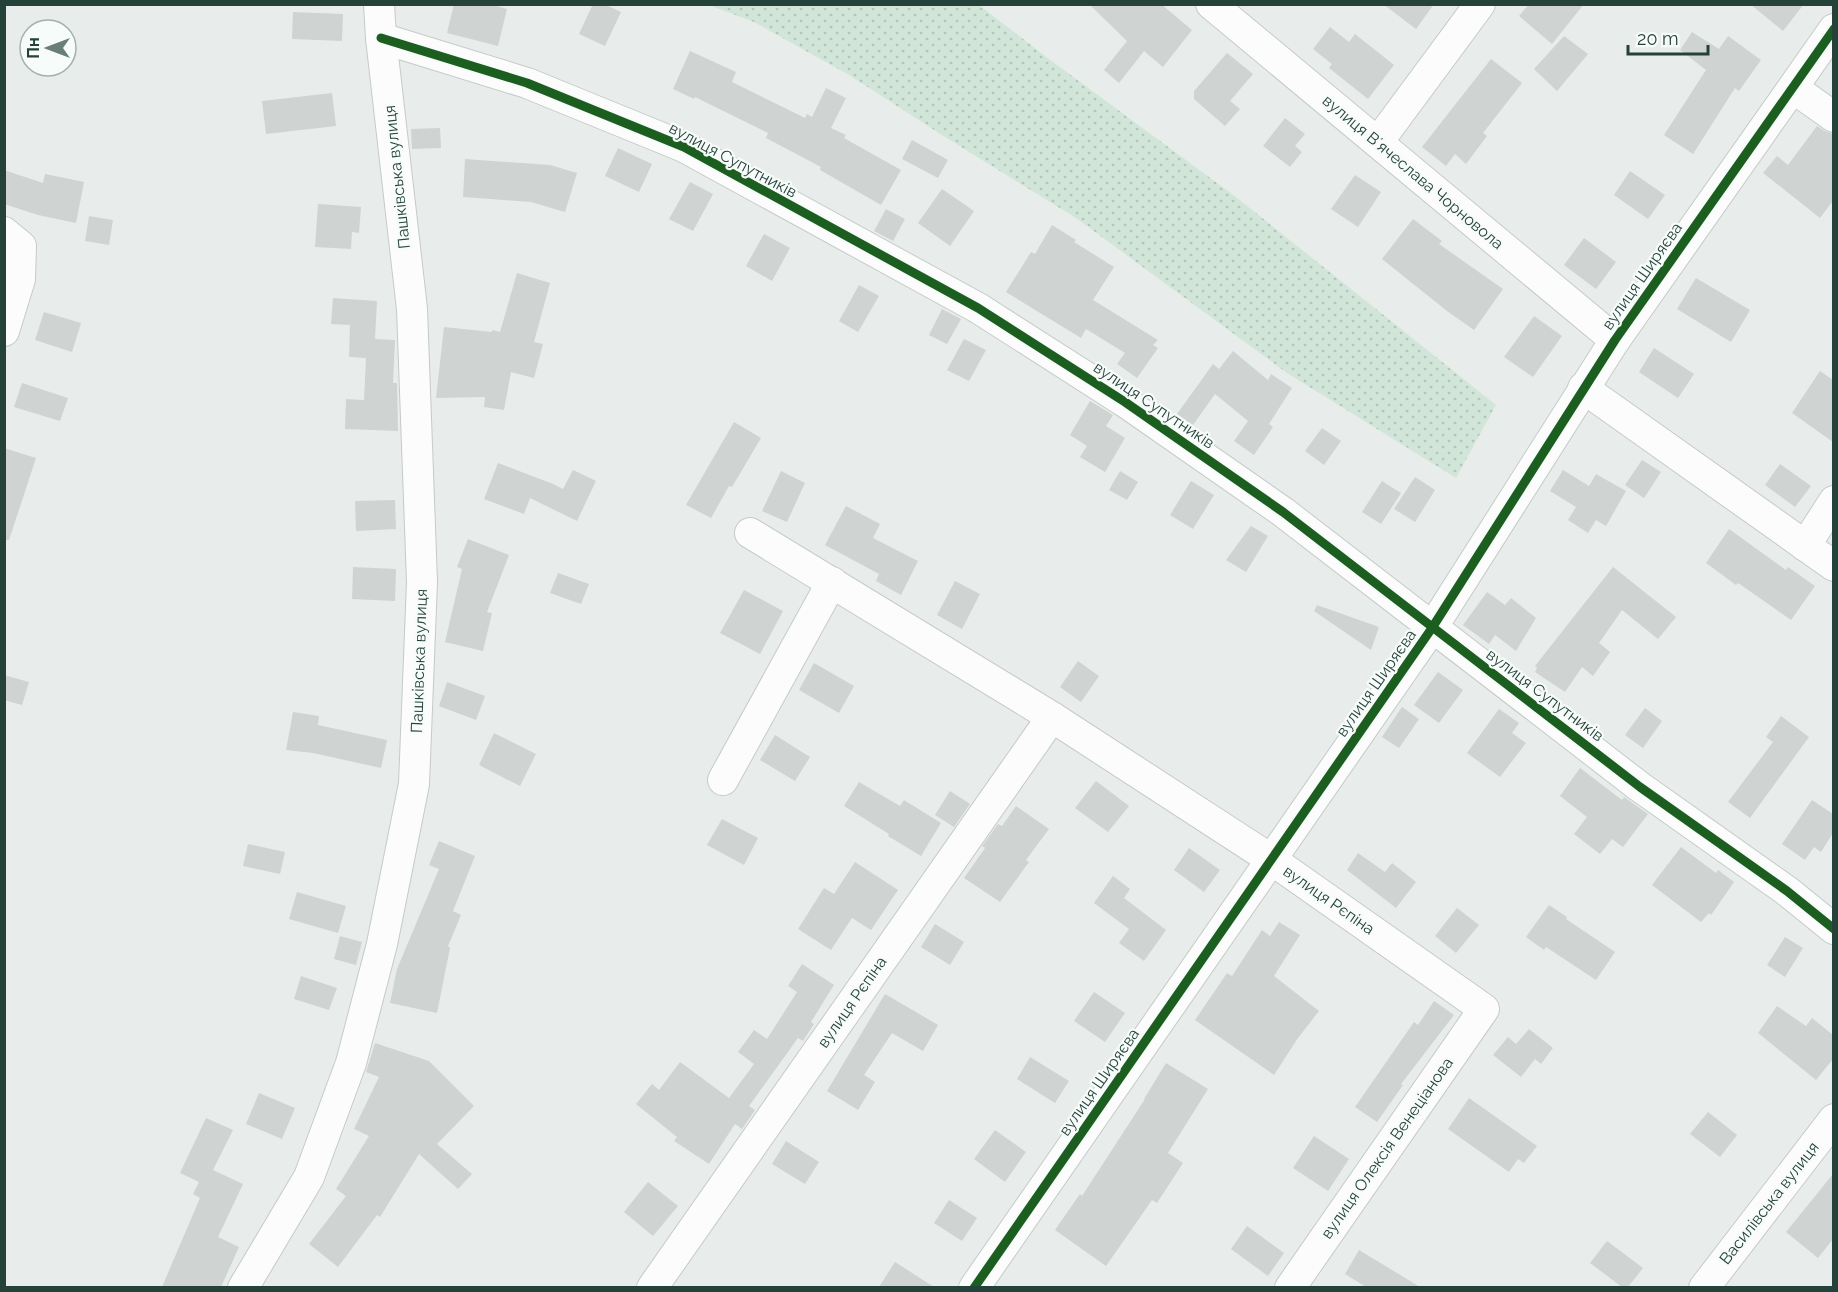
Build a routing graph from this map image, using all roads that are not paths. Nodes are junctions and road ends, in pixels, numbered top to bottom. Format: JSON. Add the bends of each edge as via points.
{"nodes":[{"id":1,"x":379,"y":4,"type":"edge"},
{"id":2,"x":1211,"y":4,"type":"edge"},
{"id":3,"x":1480,"y":4,"type":"edge"},
{"id":4,"x":1833,"y":29,"type":"edge"},
{"id":5,"x":381,"y":38,"type":"junction"},
{"id":6,"x":1793,"y":88,"type":"junction"},
{"id":7,"x":1833,"y":117,"type":"edge"},
{"id":8,"x":1378,"y":142,"type":"junction"},
{"id":9,"x":13,"y":239,"type":"edge"},
{"id":10,"x":4,"y":331,"type":"edge"},
{"id":11,"x":1615,"y":340,"type":"junction"},
{"id":12,"x":1583,"y":388,"type":"junction"},
{"id":13,"x":1833,"y":501,"type":"edge"},
{"id":14,"x":750,"y":532,"type":"dead end"},
{"id":15,"x":1805,"y":546,"type":"junction"},
{"id":16,"x":1833,"y":566,"type":"edge"},
{"id":17,"x":832,"y":582,"type":"junction"},
{"id":18,"x":1432,"y":628,"type":"junction"},
{"id":19,"x":1052,"y":717,"type":"junction"},
{"id":20,"x":723,"y":780,"type":"dead end"},
{"id":21,"x":1272,"y":860,"type":"junction"},
{"id":22,"x":1833,"y":929,"type":"edge"},
{"id":23,"x":1484,"y":1009,"type":"joint"},
{"id":24,"x":1833,"y":1119,"type":"edge"},
{"id":25,"x":243,"y":1287,"type":"edge"},
{"id":26,"x":652,"y":1287,"type":"edge"},
{"id":27,"x":974,"y":1287,"type":"edge"},
{"id":28,"x":1290,"y":1287,"type":"edge"},
{"id":29,"x":1704,"y":1287,"type":"edge"}],
"edges":[{"from":1,"to":5,"type":"street","name":"Пашківська вулиця"},
{"from":2,"to":8,"type":"street","name":"вулиця Вʼячеслава Чорновола"},
{"from":3,"to":8,"type":"street"},
{"from":4,"to":6,"type":"street","name":"вулиця Ширяєва"},
{"from":5,"to":18,"type":"street","name":"вулиця Супутників","via":[[527,83],[684,147],[978,308],[1125,402],[1283,512]]},
{"from":5,"to":25,"type":"street","name":"Пашківська вулиця","via":[[412,309],[422,582],[414,784],[382,944],[351,1063],[309,1177]]},
{"from":6,"to":7,"type":"street"},
{"from":6,"to":11,"type":"street","name":"вулиця Ширяєва"},
{"from":8,"to":11,"type":"street","name":"вулиця Вʼячеслава Чорновола"},
{"from":9,"to":10,"type":"street","via":[[20,279]]},
{"from":11,"to":12,"type":"street","name":"вулиця Ширяєва"},
{"from":12,"to":15,"type":"street"},
{"from":12,"to":18,"type":"street","name":"вулиця Ширяєва"},
{"from":13,"to":15,"type":"street"},
{"from":14,"to":17,"type":"street","name":"вулиця Рєпіна"},
{"from":15,"to":16,"type":"street"},
{"from":17,"to":19,"type":"street","name":"вулиця Рєпіна"},
{"from":17,"to":20,"type":"street"},
{"from":18,"to":21,"type":"street","name":"вулиця Ширяєва"},
{"from":18,"to":22,"type":"street","name":"вулиця Супутників"},
{"from":19,"to":21,"type":"street","name":"вулиця Рєпіна"},
{"from":19,"to":26,"type":"street","name":"вулиця Рєпіна"},
{"from":21,"to":23,"type":"street","name":"вулиця Рєпіна"},
{"from":21,"to":27,"type":"street","name":"вулиця Ширяєва"},
{"from":23,"to":28,"type":"street","name":"вулиця Олексія Венеціанова"},
{"from":24,"to":29,"type":"street","name":"Василівська вулиця"}]}
